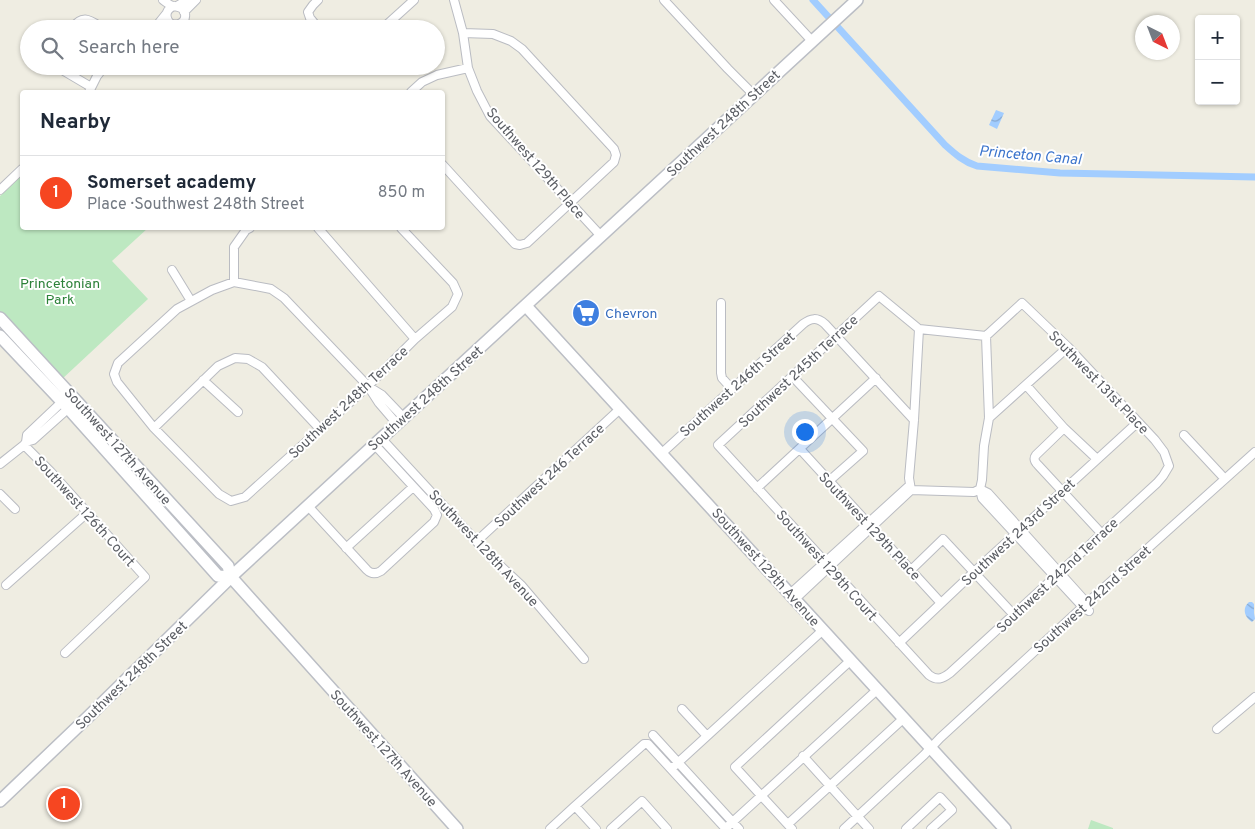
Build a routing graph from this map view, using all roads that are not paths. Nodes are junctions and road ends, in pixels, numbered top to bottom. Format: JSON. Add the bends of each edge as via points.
{"nodes":[{"id":1,"x":162,"y":0,"type":"edge"},
{"id":2,"x":187,"y":0,"type":"edge"},
{"id":3,"x":196,"y":0,"type":"edge"},
{"id":4,"x":318,"y":0,"type":"edge"},
{"id":5,"x":414,"y":0,"type":"edge"},
{"id":6,"x":454,"y":0,"type":"edge"},
{"id":7,"x":664,"y":0,"type":"edge"},
{"id":8,"x":774,"y":0,"type":"edge"},
{"id":9,"x":856,"y":0,"type":"edge"},
{"id":10,"x":175,"y":6,"type":"junction"},
{"id":11,"x":184,"y":12,"type":"junction"},
{"id":12,"x":166,"y":13,"type":"junction"},
{"id":13,"x":161,"y":20,"type":"edge"},
{"id":14,"x":167,"y":20,"type":"edge"},
{"id":15,"x":184,"y":20,"type":"edge"},
{"id":16,"x":312,"y":20,"type":"edge"},
{"id":17,"x":392,"y":20,"type":"edge"},
{"id":18,"x":463,"y":33,"type":"junction"},
{"id":19,"x":812,"y":41,"type":"junction"},
{"id":20,"x":468,"y":68,"type":"junction"},
{"id":21,"x":445,"y":73,"type":"edge"},
{"id":22,"x":69,"y":75,"type":"edge"},
{"id":23,"x":98,"y":75,"type":"edge"},
{"id":24,"x":437,"y":75,"type":"edge"},
{"id":25,"x":90,"y":90,"type":"edge"},
{"id":26,"x":413,"y":90,"type":"edge"},
{"id":27,"x":754,"y":95,"type":"junction"},
{"id":28,"x":445,"y":167,"type":"edge"},
{"id":29,"x":20,"y":171,"type":"edge"},
{"id":30,"x":0,"y":190,"type":"edge"},
{"id":31,"x":570,"y":204,"type":"junction"},
{"id":32,"x":246,"y":230,"type":"edge"},
{"id":33,"x":320,"y":230,"type":"edge"},
{"id":34,"x":403,"y":230,"type":"edge"},
{"id":35,"x":601,"y":236,"type":"junction"},
{"id":36,"x":172,"y":270,"type":"dead end"},
{"id":37,"x":234,"y":282,"type":"junction"},
{"id":38,"x":191,"y":301,"type":"junction"},
{"id":39,"x":721,"y":303,"type":"dead end"},
{"id":40,"x":526,"y":306,"type":"junction"},
{"id":41,"x":2,"y":324,"type":"edge"},
{"id":42,"x":919,"y":330,"type":"junction"},
{"id":43,"x":0,"y":336,"type":"edge"},
{"id":44,"x":836,"y":336,"type":"junction"},
{"id":45,"x":986,"y":336,"type":"junction"},
{"id":46,"x":415,"y":339,"type":"junction"},
{"id":47,"x":1068,"y":347,"type":"junction"},
{"id":48,"x":792,"y":376,"type":"junction"},
{"id":49,"x":876,"y":378,"type":"junction"},
{"id":50,"x":203,"y":380,"type":"junction"},
{"id":51,"x":368,"y":386,"type":"junction"},
{"id":52,"x":1026,"y":386,"type":"junction"},
{"id":53,"x":732,"y":389,"type":"junction"},
{"id":54,"x":69,"y":401,"type":"junction"},
{"id":55,"x":621,"y":408,"type":"junction"},
{"id":56,"x":238,"y":412,"type":"dead end"},
{"id":57,"x":833,"y":418,"type":"junction"},
{"id":58,"x":989,"y":418,"type":"junction"},
{"id":59,"x":914,"y":420,"type":"junction"},
{"id":60,"x":400,"y":421,"type":"junction"},
{"id":61,"x":1138,"y":422,"type":"junction"},
{"id":62,"x":154,"y":428,"type":"junction"},
{"id":63,"x":1064,"y":428,"type":"junction"},
{"id":64,"x":320,"y":429,"type":"junction"},
{"id":65,"x":1184,"y":435,"type":"dead end"},
{"id":66,"x":378,"y":441,"type":"junction"},
{"id":67,"x":25,"y":444,"type":"junction"},
{"id":68,"x":718,"y":445,"type":"joint"},
{"id":69,"x":800,"y":449,"type":"junction"},
{"id":70,"x":1255,"y":452,"type":"edge"},
{"id":71,"x":662,"y":453,"type":"junction"},
{"id":72,"x":1097,"y":458,"type":"junction"},
{"id":73,"x":0,"y":464,"type":"edge"},
{"id":74,"x":1169,"y":466,"type":"joint"},
{"id":75,"x":1225,"y":479,"type":"junction"},
{"id":76,"x":829,"y":481,"type":"junction"},
{"id":77,"x":413,"y":487,"type":"junction"},
{"id":78,"x":757,"y":488,"type":"junction"},
{"id":79,"x":911,"y":488,"type":"junction"},
{"id":80,"x":980,"y":489,"type":"junction"},
{"id":81,"x":1062,"y":491,"type":"junction"},
{"id":82,"x":0,"y":494,"type":"edge"},
{"id":83,"x":308,"y":506,"type":"junction"},
{"id":84,"x":15,"y":509,"type":"dead end"},
{"id":85,"x":87,"y":513,"type":"junction"},
{"id":86,"x":870,"y":525,"type":"junction"},
{"id":87,"x":1018,"y":532,"type":"junction"},
{"id":88,"x":1102,"y":534,"type":"junction"},
{"id":89,"x":477,"y":541,"type":"junction"},
{"id":90,"x":346,"y":548,"type":"junction"},
{"id":91,"x":827,"y":565,"type":"junction"},
{"id":92,"x":911,"y":570,"type":"junction"},
{"id":93,"x":974,"y":572,"type":"junction"},
{"id":94,"x":1057,"y":575,"type":"junction"},
{"id":95,"x":231,"y":577,"type":"junction"},
{"id":96,"x":6,"y":585,"type":"dead end"},
{"id":97,"x":793,"y":597,"type":"junction"},
{"id":98,"x":941,"y":603,"type":"junction"},
{"id":99,"x":1085,"y":605,"type":"junction"},
{"id":100,"x":1014,"y":615,"type":"junction"},
{"id":101,"x":823,"y":630,"type":"junction"},
{"id":102,"x":899,"y":643,"type":"junction"},
{"id":103,"x":66,"y":653,"type":"dead end"},
{"id":104,"x":584,"y":659,"type":"dead end"},
{"id":105,"x":851,"y":660,"type":"junction"},
{"id":106,"x":940,"y":680,"type":"joint"},
{"id":107,"x":878,"y":689,"type":"junction"},
{"id":108,"x":1255,"y":697,"type":"edge"},
{"id":109,"x":682,"y":709,"type":"dead end"},
{"id":110,"x":904,"y":718,"type":"junction"},
{"id":111,"x":1216,"y":729,"type":"dead end"},
{"id":112,"x":653,"y":735,"type":"dead end"},
{"id":113,"x":707,"y":736,"type":"junction"},
{"id":114,"x":931,"y":748,"type":"junction"},
{"id":115,"x":803,"y":756,"type":"junction"},
{"id":116,"x":678,"y":762,"type":"junction"},
{"id":117,"x":672,"y":769,"type":"junction"},
{"id":118,"x":830,"y":786,"type":"junction"},
{"id":119,"x":761,"y":796,"type":"junction"},
{"id":120,"x":0,"y":801,"type":"edge"},
{"id":121,"x":575,"y":806,"type":"junction"},
{"id":122,"x":858,"y":816,"type":"junction"},
{"id":123,"x":732,"y":822,"type":"junction"},
{"id":124,"x":790,"y":827,"type":"edge"},
{"id":125,"x":457,"y":829,"type":"edge"},
{"id":126,"x":550,"y":829,"type":"edge"},
{"id":127,"x":596,"y":829,"type":"edge"},
{"id":128,"x":611,"y":829,"type":"edge"},
{"id":129,"x":667,"y":829,"type":"edge"},
{"id":130,"x":726,"y":829,"type":"edge"},
{"id":131,"x":739,"y":829,"type":"edge"},
{"id":132,"x":844,"y":829,"type":"edge"},
{"id":133,"x":870,"y":829,"type":"edge"},
{"id":134,"x":906,"y":829,"type":"edge"},
{"id":135,"x":931,"y":829,"type":"edge"},
{"id":136,"x":1005,"y":829,"type":"edge"}],
"edges":[{"from":1,"to":10,"type":"street"},
{"from":1,"to":12,"type":"street"},
{"from":2,"to":10,"type":"street"},
{"from":3,"to":11,"type":"street"},
{"from":4,"to":16,"type":"street","via":[[308,12]]},
{"from":5,"to":17,"type":"street"},
{"from":6,"to":18,"type":"street","name":"Southwest 129th Place"},
{"from":7,"to":27,"type":"street"},
{"from":8,"to":19,"type":"street"},
{"from":9,"to":19,"type":"street","name":"Southwest 248th Street"},
{"from":10,"to":11,"type":"street"},
{"from":10,"to":12,"type":"street"},
{"from":11,"to":15,"type":"street"},
{"from":12,"to":13,"type":"street"},
{"from":12,"to":14,"type":"street"},
{"from":18,"to":20,"type":"street","name":"Southwest 129th Place"},
{"from":18,"to":31,"type":"street","via":[[494,34],[522,49],[614,149],[614,162]]},
{"from":19,"to":27,"type":"street","name":"Southwest 248th Street"},
{"from":20,"to":21,"type":"street"},
{"from":20,"to":31,"type":"street","name":"Southwest 129th Place","via":[[490,116]]},
{"from":22,"to":25,"type":"street"},
{"from":23,"to":25,"type":"street"},
{"from":24,"to":26,"type":"street"},
{"from":27,"to":35,"type":"street","name":"Southwest 248th Street"},
{"from":28,"to":31,"type":"street","via":[[515,244],[527,243]]},
{"from":29,"to":30,"type":"street"},
{"from":31,"to":35,"type":"street","name":"Southwest 129th Place"},
{"from":32,"to":37,"type":"street","via":[[234,248]]},
{"from":33,"to":46,"type":"street"},
{"from":34,"to":46,"type":"street","name":"Southwest 248th Terrace","via":[[453,283],[458,294],[452,307]]},
{"from":35,"to":40,"type":"street","name":"Southwest 248th Street"},
{"from":36,"to":38,"type":"street"},
{"from":37,"to":38,"type":"street"},
{"from":37,"to":51,"type":"street","via":[[271,289],[284,298]]},
{"from":38,"to":62,"type":"street","via":[[177,309],[118,363],[114,374],[116,382]]},
{"from":39,"to":53,"type":"street","via":[[721,374]]},
{"from":40,"to":55,"type":"street","name":"Southwest 129th Avenue"},
{"from":40,"to":60,"type":"street","name":"Southwest 248th Street"},
{"from":41,"to":54,"type":"street","name":"Southwest 127th Avenue"},
{"from":42,"to":44,"type":"street","name":"Southwest 245th Terrace","via":[[879,296]]},
{"from":42,"to":45,"type":"street"},
{"from":42,"to":59,"type":"street"},
{"from":43,"to":54,"type":"street","name":"Southwest 127th Avenue"},
{"from":44,"to":48,"type":"street","name":"Southwest 245th Terrace"},
{"from":44,"to":49,"type":"street"},
{"from":44,"to":53,"type":"street","name":"Southwest 246th Street","via":[[822,321],[808,320]]},
{"from":45,"to":47,"type":"street","name":"Southwest 131st Place","via":[[1022,303]]},
{"from":45,"to":58,"type":"street"},
{"from":46,"to":51,"type":"street","name":"Southwest 248th Terrace"},
{"from":47,"to":52,"type":"street"},
{"from":47,"to":61,"type":"street","name":"Southwest 131st Place"},
{"from":48,"to":57,"type":"street"},
{"from":48,"to":68,"type":"street","name":"Southwest 245th Terrace"},
{"from":49,"to":57,"type":"street"},
{"from":49,"to":59,"type":"street"},
{"from":50,"to":56,"type":"street"},
{"from":50,"to":62,"type":"street"},
{"from":50,"to":64,"type":"street","via":[[218,366],[235,358],[248,359],[262,367]]},
{"from":51,"to":60,"type":"street","via":[[379,404]]},
{"from":51,"to":64,"type":"street","name":"Southwest 248th Terrace"},
{"from":52,"to":58,"type":"street"},
{"from":52,"to":63,"type":"street"},
{"from":53,"to":71,"type":"street","name":"Southwest 246th Street"},
{"from":54,"to":67,"type":"street","via":[[27,435]]},
{"from":54,"to":95,"type":"street","name":"Southwest 127th Avenue","via":[[218,576]]},
{"from":55,"to":71,"type":"street","name":"Southwest 129th Avenue"},
{"from":55,"to":89,"type":"street","name":"Southwest 246 Terrace"},
{"from":57,"to":69,"type":"street"},
{"from":57,"to":76,"type":"street","via":[[863,451]]},
{"from":58,"to":80,"type":"street"},
{"from":59,"to":79,"type":"street"},
{"from":60,"to":66,"type":"street","name":"Southwest 248th Street"},
{"from":61,"to":72,"type":"street","name":"Southwest 243rd Street"},
{"from":61,"to":74,"type":"street","name":"Southwest 131st Place","via":[[1160,446]]},
{"from":62,"to":64,"type":"street","name":"Southwest 248th Terrace","via":[[219,494],[231,501],[245,498]]},
{"from":63,"to":72,"type":"street"},
{"from":63,"to":81,"type":"street","via":[[1034,458]]},
{"from":65,"to":75,"type":"street"},
{"from":66,"to":77,"type":"street"},
{"from":66,"to":83,"type":"street","name":"Southwest 248th Street"},
{"from":66,"to":89,"type":"street","name":"Southwest 128th Avenue"},
{"from":67,"to":73,"type":"street"},
{"from":67,"to":85,"type":"street","name":"Southwest 126th Court"},
{"from":68,"to":78,"type":"street","name":"Southwest 129th Court"},
{"from":69,"to":76,"type":"street","name":"Southwest 129th Place"},
{"from":69,"to":78,"type":"street"},
{"from":70,"to":75,"type":"street","name":"Southwest 242nd Street"},
{"from":71,"to":97,"type":"street","name":"Southwest 129th Avenue"},
{"from":72,"to":81,"type":"street","name":"Southwest 243rd Street"},
{"from":74,"to":88,"type":"street","name":"Southwest 242nd Terrace","via":[[1157,483]]},
{"from":75,"to":99,"type":"street","name":"Southwest 242nd Street"},
{"from":76,"to":86,"type":"street","name":"Southwest 129th Place"},
{"from":77,"to":90,"type":"street"},
{"from":77,"to":90,"type":"street","via":[[437,516],[380,572],[375,574],[367,570]]},
{"from":78,"to":91,"type":"street","name":"Southwest 129th Court"},
{"from":79,"to":80,"type":"street","via":[[974,492]]},
{"from":79,"to":86,"type":"street"},
{"from":80,"to":87,"type":"street","via":[[988,493]]},
{"from":81,"to":87,"type":"street","name":"Southwest 243rd Street"},
{"from":81,"to":88,"type":"street"},
{"from":82,"to":84,"type":"street"},
{"from":83,"to":90,"type":"street"},
{"from":83,"to":95,"type":"street","name":"Southwest 248th Street"},
{"from":85,"to":96,"type":"street"},
{"from":85,"to":103,"type":"street","name":"Southwest 126th Court","via":[[145,578]]},
{"from":86,"to":91,"type":"street"},
{"from":86,"to":92,"type":"street","name":"Southwest 129th Place"},
{"from":87,"to":93,"type":"street","name":"Southwest 243rd Street"},
{"from":87,"to":94,"type":"street"},
{"from":88,"to":94,"type":"street","name":"Southwest 242nd Terrace"},
{"from":89,"to":104,"type":"street","name":"Southwest 128th Avenue","via":[[522,586]]},
{"from":91,"to":97,"type":"street"},
{"from":91,"to":102,"type":"street","name":"Southwest 129th Court"},
{"from":92,"to":93,"type":"street","via":[[943,539]]},
{"from":92,"to":98,"type":"street","name":"Southwest 129th Place"},
{"from":93,"to":98,"type":"street","name":"Southwest 243rd Street"},
{"from":93,"to":100,"type":"street"},
{"from":94,"to":99,"type":"street"},
{"from":94,"to":100,"type":"street","name":"Southwest 242nd Terrace"},
{"from":95,"to":120,"type":"street","name":"Southwest 248th Street"},
{"from":95,"to":125,"type":"street","name":"Southwest 127th Avenue"},
{"from":97,"to":101,"type":"street","name":"Southwest 129th Avenue"},
{"from":98,"to":102,"type":"street","name":"Southwest 243rd Street"},
{"from":99,"to":114,"type":"street","name":"Southwest 242nd Street"},
{"from":100,"to":106,"type":"street","name":"Southwest 242nd Terrace"},
{"from":101,"to":105,"type":"street","name":"Southwest 129th Avenue"},
{"from":101,"to":113,"type":"street"},
{"from":102,"to":106,"type":"street","name":"Southwest 129th Court","via":[[929,675]]},
{"from":105,"to":107,"type":"street","name":"Southwest 129th Avenue"},
{"from":105,"to":119,"type":"street","via":[[735,767]]},
{"from":107,"to":110,"type":"street","name":"Southwest 129th Avenue"},
{"from":107,"to":115,"type":"street"},
{"from":108,"to":111,"type":"street"},
{"from":109,"to":113,"type":"street"},
{"from":110,"to":114,"type":"street","name":"Southwest 129th Avenue"},
{"from":110,"to":118,"type":"street"},
{"from":112,"to":116,"type":"street"},
{"from":113,"to":116,"type":"street"},
{"from":114,"to":122,"type":"street","name":"Southwest 242nd Street"},
{"from":114,"to":136,"type":"street","name":"Southwest 129th Avenue"},
{"from":115,"to":118,"type":"street"},
{"from":115,"to":119,"type":"street"},
{"from":116,"to":117,"type":"street"},
{"from":116,"to":123,"type":"street"},
{"from":117,"to":121,"type":"street","via":[[648,744],[644,744]]},
{"from":117,"to":130,"type":"street"},
{"from":118,"to":122,"type":"street"},
{"from":118,"to":124,"type":"street"},
{"from":119,"to":123,"type":"street"},
{"from":119,"to":124,"type":"street"},
{"from":121,"to":126,"type":"street"},
{"from":121,"to":127,"type":"street"},
{"from":122,"to":132,"type":"street","name":"Southwest 242nd Street"},
{"from":122,"to":133,"type":"street"},
{"from":123,"to":130,"type":"street"},
{"from":123,"to":131,"type":"street"},
{"from":128,"to":129,"type":"street","via":[[642,801]]},
{"from":134,"to":135,"type":"street","via":[[940,797],[952,810]]}]}
